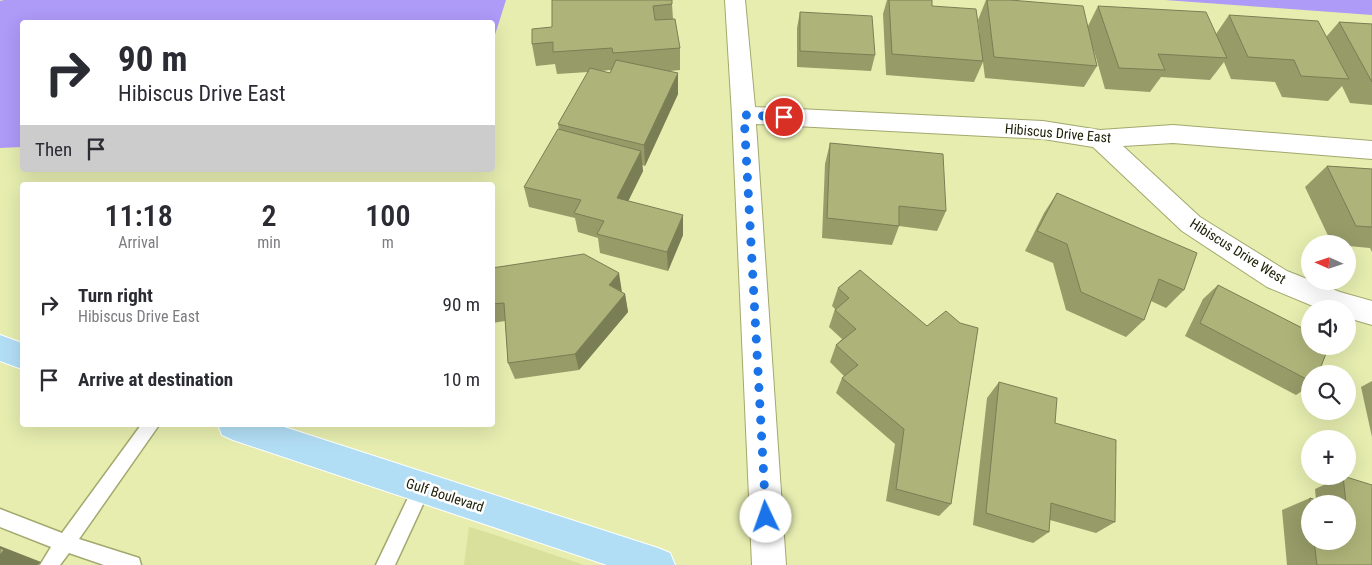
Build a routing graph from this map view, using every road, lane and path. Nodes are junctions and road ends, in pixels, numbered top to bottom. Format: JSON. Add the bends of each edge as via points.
{"nodes":[{"id":1,"x":735,"y":0,"type":"edge"},
{"id":2,"x":744,"y":115,"type":"junction"},
{"id":3,"x":1100,"y":139,"type":"junction"},
{"id":4,"x":1372,"y":150,"type":"edge"},
{"id":5,"x":1372,"y":313,"type":"edge"},
{"id":6,"x":0,"y":348,"type":"edge"},
{"id":7,"x":20,"y":355,"type":"edge"},
{"id":8,"x":150,"y":427,"type":"edge"},
{"id":9,"x":239,"y":427,"type":"edge"},
{"id":10,"x":422,"y":487,"type":"junction"},
{"id":11,"x":0,"y":518,"type":"edge"},
{"id":12,"x":65,"y":543,"type":"junction"},
{"id":13,"x":49,"y":565,"type":"edge"},
{"id":14,"x":132,"y":565,"type":"edge"},
{"id":15,"x":384,"y":565,"type":"edge"},
{"id":16,"x":658,"y":565,"type":"edge"},
{"id":17,"x":769,"y":565,"type":"edge"}],
"edges":[{"from":1,"to":2,"type":"street"},
{"from":2,"to":3,"type":"street","name":"Hibiscus Drive East","via":[[1043,130]]},
{"from":2,"to":17,"type":"street"},
{"from":3,"to":4,"type":"street","name":"Hibiscus Drive East","via":[[1173,134]]},
{"from":3,"to":5,"type":"street","name":"Hibiscus Drive West","via":[[1191,224],[1277,279],[1336,303]]},
{"from":6,"to":7,"type":"main road"},
{"from":8,"to":12,"type":"lane"},
{"from":9,"to":10,"type":"main road","name":"Gulf Boulevard"},
{"from":10,"to":15,"type":"lane"},
{"from":10,"to":16,"type":"main road","name":"Gulf Boulevard"},
{"from":11,"to":12,"type":"lane"},
{"from":12,"to":13,"type":"lane"},
{"from":12,"to":14,"type":"lane"}]}
